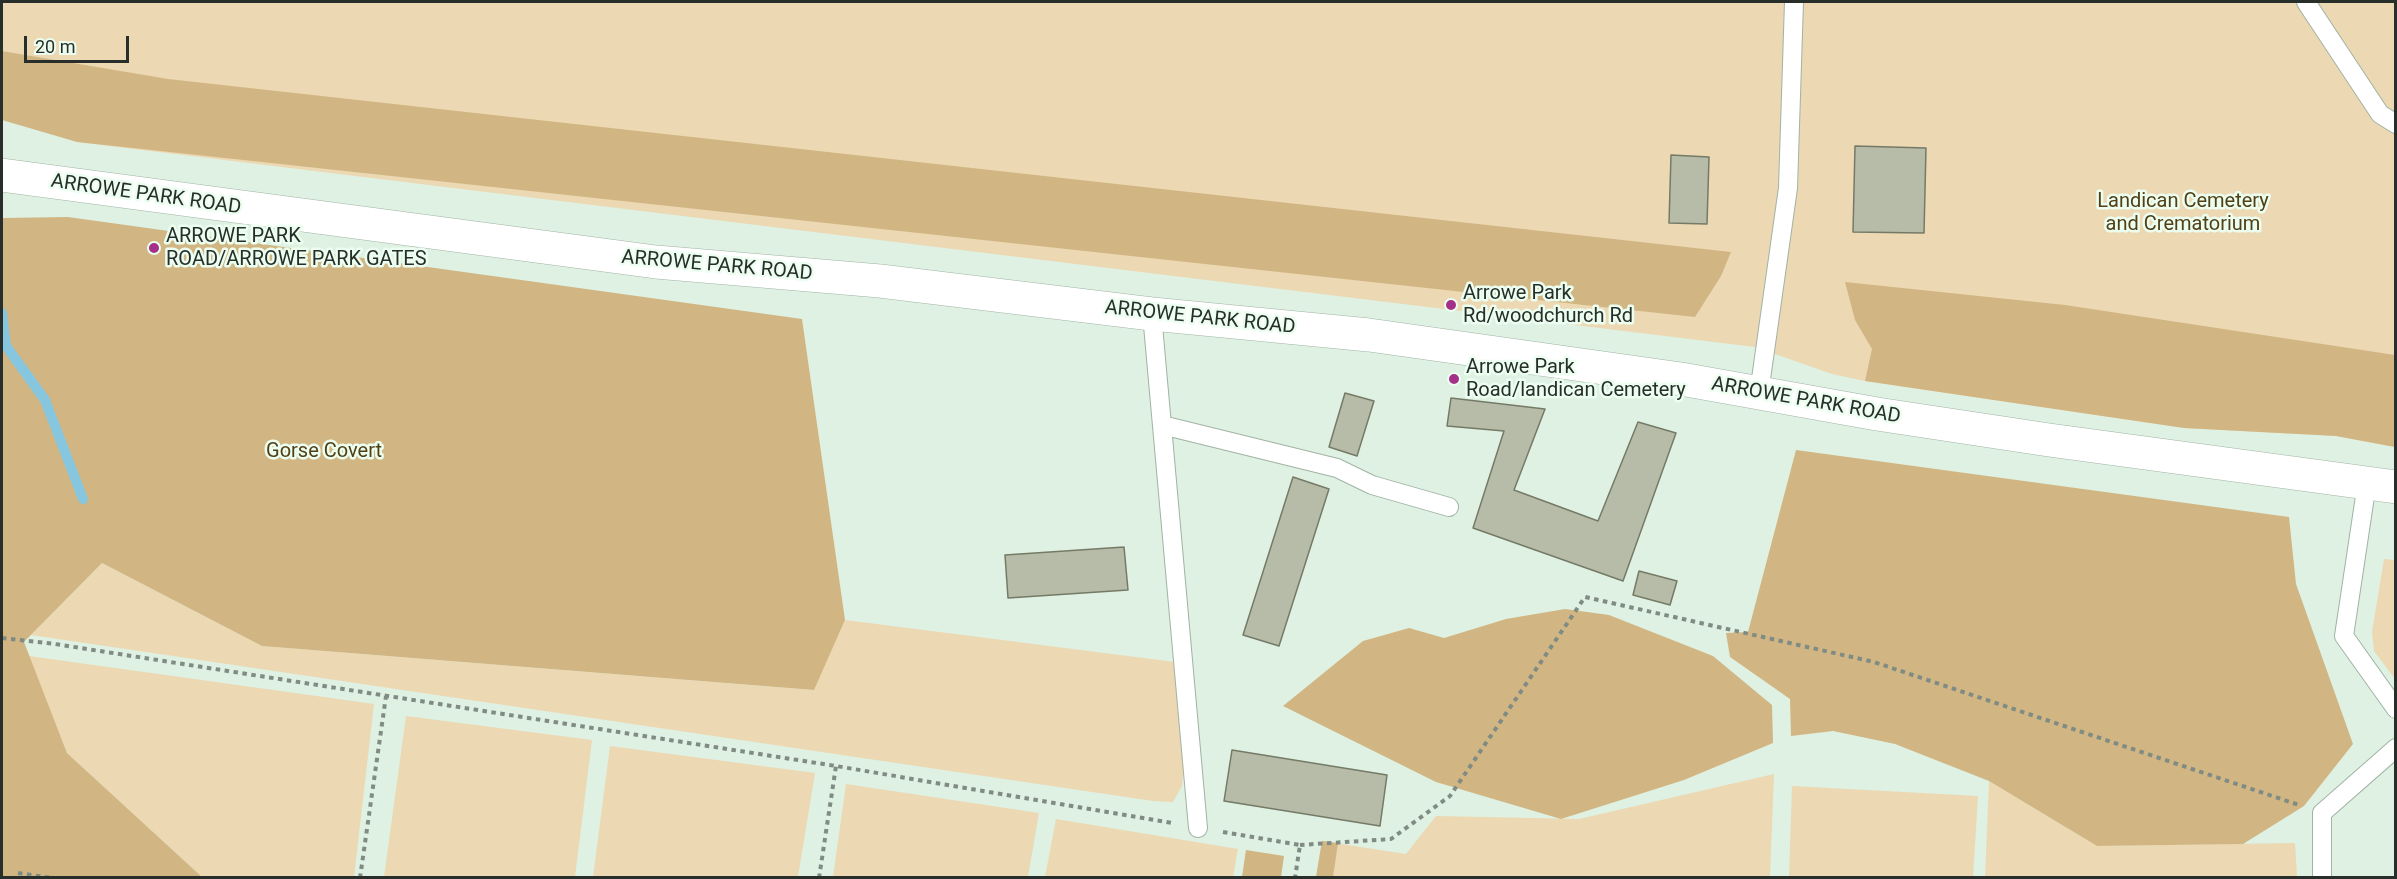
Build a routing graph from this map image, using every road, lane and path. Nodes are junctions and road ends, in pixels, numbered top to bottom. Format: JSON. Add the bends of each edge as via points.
{"nodes":[{"id":1,"x":1794,"y":2,"type":"edge"},
{"id":2,"x":2306,"y":2,"type":"edge"},
{"id":3,"x":2396,"y":124,"type":"edge"},
{"id":4,"x":2,"y":175,"type":"edge"},
{"id":5,"x":1152,"y":314,"type":"junction"},
{"id":6,"x":1759,"y":393,"type":"junction"},
{"id":7,"x":1162,"y":425,"type":"junction"},
{"id":8,"x":2381,"y":485,"type":"edge"},
{"id":9,"x":1449,"y":507,"type":"dead end"},
{"id":10,"x":2,"y":638,"type":"edge"},
{"id":11,"x":386,"y":696,"type":"junction"},
{"id":12,"x":2396,"y":709,"type":"edge"},
{"id":13,"x":2396,"y":748,"type":"edge"},
{"id":14,"x":836,"y":766,"type":"junction"},
{"id":15,"x":2322,"y":813,"type":"junction"},
{"id":16,"x":1198,"y":828,"type":"junction"},
{"id":17,"x":1300,"y":846,"type":"junction"},
{"id":18,"x":18,"y":873,"type":"dead end"},
{"id":19,"x":51,"y":878,"type":"edge"},
{"id":20,"x":360,"y":878,"type":"edge"},
{"id":21,"x":819,"y":878,"type":"edge"},
{"id":22,"x":1295,"y":878,"type":"edge"},
{"id":23,"x":2322,"y":878,"type":"edge"}],
"edges":[{"from":1,"to":6,"type":"lane","via":[[1788,188]]},
{"from":2,"to":3,"type":"lane","via":[[2380,114]]},
{"from":4,"to":5,"type":"main road","name":"ARROWE PARK ROAD","via":[[656,262],[880,280]]},
{"from":5,"to":6,"type":"main road","name":"ARROWE PARK ROAD","via":[[1381,336]]},
{"from":5,"to":7,"type":"lane"},
{"from":6,"to":8,"type":"main road","name":"ARROWE PARK ROAD","via":[[2038,438]]},
{"from":7,"to":9,"type":"lane","via":[[1337,468],[1372,485]]},
{"from":7,"to":16,"type":"lane"},
{"from":8,"to":12,"type":"lane","via":[[2344,636]]},
{"from":10,"to":11,"type":"path"},
{"from":11,"to":14,"type":"path"},
{"from":11,"to":20,"type":"path"},
{"from":13,"to":15,"type":"lane"},
{"from":14,"to":16,"type":"path"},
{"from":14,"to":21,"type":"path"},
{"from":15,"to":17,"type":"path","via":[[1874,662],[1585,597],[1450,796],[1391,839]]},
{"from":15,"to":23,"type":"lane"},
{"from":16,"to":17,"type":"path"},
{"from":17,"to":22,"type":"path"},
{"from":18,"to":19,"type":"path"}]}
